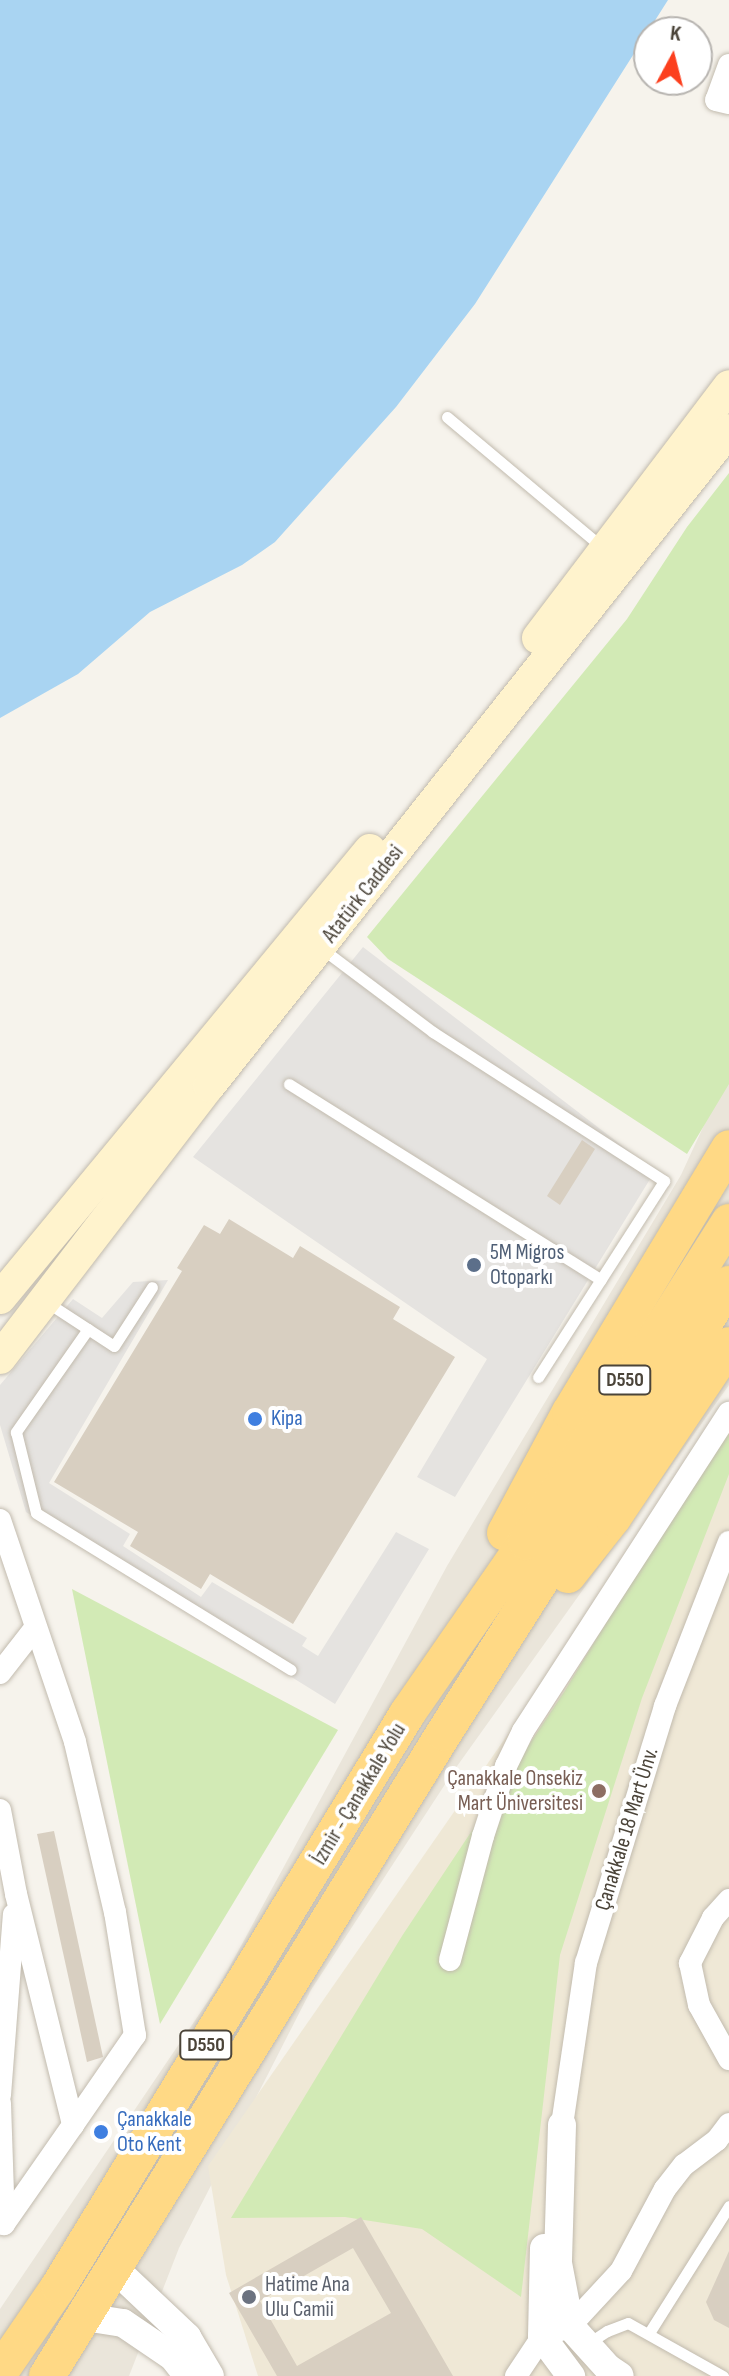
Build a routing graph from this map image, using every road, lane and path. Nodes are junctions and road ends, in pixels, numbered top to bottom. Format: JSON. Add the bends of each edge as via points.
{"nodes":[{"id":1,"x":729,"y":65,"type":"edge"},
{"id":2,"x":729,"y":103,"type":"edge"},
{"id":3,"x":729,"y":386,"type":"edge"},
{"id":4,"x":447,"y":417,"type":"dead end"},
{"id":5,"x":729,"y":430,"type":"edge"},
{"id":6,"x":604,"y":550,"type":"junction"},
{"id":7,"x":312,"y":940,"type":"junction"},
{"id":8,"x":289,"y":1084,"type":"dead end"},
{"id":9,"x":729,"y":1148,"type":"edge"},
{"id":10,"x":729,"y":1222,"type":"edge"},
{"id":11,"x":601,"y":1280,"type":"junction"},
{"id":12,"x":729,"y":1284,"type":"edge"},
{"id":13,"x":152,"y":1287,"type":"dead end"},
{"id":14,"x":0,"y":1298,"type":"edge"},
{"id":15,"x":44,"y":1301,"type":"junction"},
{"id":16,"x":88,"y":1329,"type":"junction"},
{"id":17,"x":729,"y":1345,"type":"edge"},
{"id":18,"x":0,"y":1358,"type":"edge"},
{"id":19,"x":538,"y":1377,"type":"dead end"},
{"id":20,"x":729,"y":1413,"type":"edge"},
{"id":21,"x":0,"y":1520,"type":"edge"},
{"id":22,"x":729,"y":1542,"type":"edge"},
{"id":23,"x":541,"y":1548,"type":"junction"},
{"id":24,"x":36,"y":1627,"type":"junction"},
{"id":25,"x":291,"y":1670,"type":"dead end"},
{"id":26,"x":0,"y":1673,"type":"edge"},
{"id":27,"x":407,"y":1714,"type":"junction"},
{"id":28,"x":444,"y":1733,"type":"junction"},
{"id":29,"x":0,"y":1810,"type":"edge"},
{"id":30,"x":16,"y":1894,"type":"junction"},
{"id":31,"x":729,"y":1900,"type":"edge"},
{"id":32,"x":450,"y":1960,"type":"dead end"},
{"id":33,"x":729,"y":2059,"type":"edge"},
{"id":34,"x":0,"y":2095,"type":"edge"},
{"id":35,"x":0,"y":2103,"type":"edge"},
{"id":36,"x":729,"y":2124,"type":"edge"},
{"id":37,"x":73,"y":2125,"type":"junction"},
{"id":38,"x":562,"y":2125,"type":"junction"},
{"id":39,"x":729,"y":2206,"type":"edge"},
{"id":40,"x":116,"y":2270,"type":"junction"},
{"id":41,"x":81,"y":2321,"type":"junction"},
{"id":42,"x":649,"y":2333,"type":"junction"},
{"id":43,"x":578,"y":2335,"type":"junction"},
{"id":44,"x":542,"y":2337,"type":"junction"},
{"id":45,"x":0,"y":2372,"type":"edge"},
{"id":46,"x":47,"y":2376,"type":"edge"},
{"id":47,"x":188,"y":2376,"type":"edge"},
{"id":48,"x":210,"y":2376,"type":"edge"},
{"id":49,"x":516,"y":2376,"type":"edge"},
{"id":50,"x":571,"y":2376,"type":"edge"},
{"id":51,"x":620,"y":2376,"type":"edge"},
{"id":52,"x":723,"y":2376,"type":"edge"}],
"edges":[{"from":1,"to":2,"type":"street","via":[[716,100]]},
{"from":3,"to":6,"type":"main road","name":"Atatürk Caddesi"},
{"from":4,"to":6,"type":"lane"},
{"from":5,"to":7,"type":"main road","name":"Atatürk Caddesi"},
{"from":6,"to":7,"type":"main road","name":"Atatürk Caddesi"},
{"from":7,"to":11,"type":"lane","via":[[433,1032],[664,1181]]},
{"from":7,"to":14,"type":"main road","name":"Atatürk Caddesi"},
{"from":7,"to":15,"type":"main road","name":"Atatürk Caddesi"},
{"from":8,"to":11,"type":"lane"},
{"from":9,"to":27,"type":"highway","via":[[570,1412]]},
{"from":10,"to":23,"type":"highway","name":"İzmir - Çanakkale Yolu","number":"D550"},
{"from":11,"to":19,"type":"lane"},
{"from":12,"to":23,"type":"highway","name":"İzmir - Çanakkale Yolu","number":"D550"},
{"from":13,"to":16,"type":"lane","via":[[114,1346]]},
{"from":15,"to":16,"type":"lane"},
{"from":15,"to":18,"type":"main road","name":"Atatürk Caddesi"},
{"from":16,"to":25,"type":"lane","via":[[16,1432],[36,1513]]},
{"from":17,"to":28,"type":"highway","via":[[613,1518]]},
{"from":20,"to":32,"type":"street","via":[[512,1754],[483,1836]]},
{"from":21,"to":24,"type":"street"},
{"from":22,"to":38,"type":"street","name":"Çanakkale 18 Mart Ünv.","via":[[665,1706],[586,1963]]},
{"from":23,"to":27,"type":"highway","name":"İzmir - Çanakkale Yolu","number":"D550"},
{"from":23,"to":28,"type":"highway","name":"İzmir - Çanakkale Yolu","number":"D550"},
{"from":24,"to":26,"type":"street"},
{"from":24,"to":37,"type":"street","via":[[75,1742],[115,1912],[135,2035]]},
{"from":27,"to":45,"type":"highway","name":"İzmir - Çanakkale Yolu","number":"D550","via":[[59,2286]]},
{"from":28,"to":40,"type":"highway","name":"İzmir - Çanakkale Yolu","number":"D550"},
{"from":29,"to":30,"type":"street"},
{"from":30,"to":34,"type":"street"},
{"from":30,"to":37,"type":"street"},
{"from":31,"to":33,"type":"street","via":[[713,1918],[690,1963],[699,2005]]},
{"from":35,"to":37,"type":"street","via":[[4,2224]]},
{"from":36,"to":43,"type":"street","via":[[665,2189],[621,2271]]},
{"from":38,"to":43,"type":"street","via":[[558,2263]]},
{"from":38,"to":44,"type":"street","via":[[543,2260]]},
{"from":39,"to":42,"type":"lane"},
{"from":40,"to":41,"type":"highway","name":"İzmir - Çanakkale Yolu","number":"D550"},
{"from":40,"to":48,"type":"street","via":[[187,2337]]},
{"from":41,"to":46,"type":"highway","name":"İzmir - Çanakkale Yolu","number":"D550"},
{"from":41,"to":47,"type":"street","via":[[123,2323],[173,2357]]},
{"from":42,"to":43,"type":"lane","via":[[628,2323]]},
{"from":42,"to":52,"type":"lane"},
{"from":43,"to":44,"type":"street"},
{"from":43,"to":51,"type":"street"},
{"from":44,"to":49,"type":"street"},
{"from":44,"to":50,"type":"street"}]}
